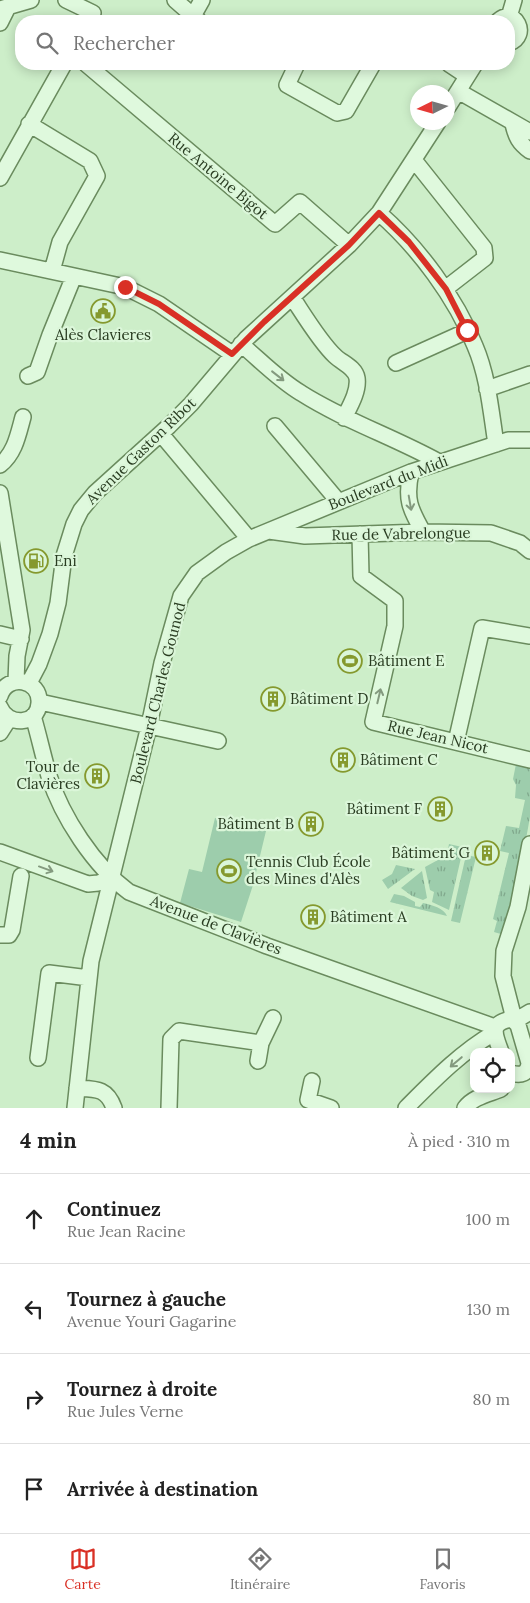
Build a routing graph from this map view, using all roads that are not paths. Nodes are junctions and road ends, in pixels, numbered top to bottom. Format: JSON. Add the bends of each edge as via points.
{"nodes":[{"id":1,"x":31,"y":0,"type":"edge"},
{"id":2,"x":66,"y":0,"type":"edge"},
{"id":3,"x":175,"y":0,"type":"edge"},
{"id":4,"x":202,"y":0,"type":"edge"},
{"id":5,"x":514,"y":0,"type":"edge"},
{"id":6,"x":4,"y":8,"type":"edge"},
{"id":7,"x":94,"y":11,"type":"edge"},
{"id":8,"x":192,"y":15,"type":"edge"},
{"id":9,"x":197,"y":15,"type":"edge"},
{"id":10,"x":505,"y":15,"type":"edge"},
{"id":11,"x":515,"y":21,"type":"edge"},
{"id":12,"x":0,"y":23,"type":"edge"},
{"id":13,"x":525,"y":32,"type":"edge"},
{"id":14,"x":515,"y":41,"type":"edge"},
{"id":15,"x":60,"y":70,"type":"edge"},
{"id":16,"x":93,"y":70,"type":"edge"},
{"id":17,"x":294,"y":70,"type":"edge"},
{"id":18,"x":370,"y":70,"type":"edge"},
{"id":19,"x":471,"y":70,"type":"edge"},
{"id":20,"x":458,"y":91,"type":"junction"},
{"id":21,"x":455,"y":96,"type":"edge"},
{"id":22,"x":29,"y":124,"type":"junction"},
{"id":23,"x":513,"y":124,"type":"junction"},
{"id":24,"x":433,"y":130,"type":"edge"},
{"id":25,"x":530,"y":132,"type":"edge"},
{"id":26,"x":530,"y":151,"type":"edge"},
{"id":27,"x":414,"y":160,"type":"junction"},
{"id":28,"x":0,"y":178,"type":"edge"},
{"id":29,"x":379,"y":213,"type":"junction"},
{"id":30,"x":349,"y":245,"type":"junction"},
{"id":31,"x":0,"y":260,"type":"edge"},
{"id":32,"x":52,"y":271,"type":"junction"},
{"id":33,"x":74,"y":276,"type":"junction"},
{"id":34,"x":446,"y":289,"type":"junction"},
{"id":35,"x":292,"y":297,"type":"junction"},
{"id":36,"x":467,"y":330,"type":"junction"},
{"id":37,"x":236,"y":349,"type":"junction"},
{"id":38,"x":396,"y":363,"type":"dead end"},
{"id":39,"x":530,"y":374,"type":"edge"},
{"id":40,"x":28,"y":376,"type":"dead end"},
{"id":41,"x":487,"y":389,"type":"junction"},
{"id":42,"x":23,"y":417,"type":"dead end"},
{"id":43,"x":344,"y":418,"type":"junction"},
{"id":44,"x":275,"y":426,"type":"dead end"},
{"id":45,"x":161,"y":434,"type":"junction"},
{"id":46,"x":530,"y":440,"type":"edge"},
{"id":47,"x":496,"y":444,"type":"junction"},
{"id":48,"x":439,"y":462,"type":"junction"},
{"id":49,"x":0,"y":464,"type":"edge"},
{"id":50,"x":411,"y":472,"type":"junction"},
{"id":51,"x":0,"y":493,"type":"edge"},
{"id":52,"x":338,"y":501,"type":"junction"},
{"id":53,"x":268,"y":531,"type":"junction"},
{"id":54,"x":423,"y":532,"type":"junction"},
{"id":55,"x":360,"y":534,"type":"junction"},
{"id":56,"x":249,"y":539,"type":"junction"},
{"id":57,"x":529,"y":547,"type":"edge"},
{"id":58,"x":0,"y":634,"type":"edge"},
{"id":59,"x":530,"y":636,"type":"edge"},
{"id":60,"x":21,"y":640,"type":"junction"},
{"id":61,"x":22,"y":682,"type":"junction"},
{"id":62,"x":2,"y":701,"type":"edge"},
{"id":63,"x":40,"y":702,"type":"junction"},
{"id":64,"x":33,"y":716,"type":"junction"},
{"id":65,"x":149,"y":726,"type":"junction"},
{"id":66,"x":0,"y":733,"type":"edge"},
{"id":67,"x":218,"y":741,"type":"dead end"},
{"id":68,"x":456,"y":742,"type":"junction"},
{"id":69,"x":530,"y":760,"type":"edge"},
{"id":70,"x":530,"y":844,"type":"edge"},
{"id":71,"x":0,"y":852,"type":"edge"},
{"id":72,"x":528,"y":867,"type":"edge"},
{"id":73,"x":21,"y":876,"type":"dead end"},
{"id":74,"x":113,"y":878,"type":"junction"},
{"id":75,"x":0,"y":935,"type":"edge"},
{"id":76,"x":89,"y":978,"type":"junction"},
{"id":77,"x":530,"y":1012,"type":"edge"},
{"id":78,"x":273,"y":1018,"type":"dead end"},
{"id":79,"x":513,"y":1020,"type":"junction"},
{"id":80,"x":495,"y":1030,"type":"junction"},
{"id":81,"x":261,"y":1043,"type":"junction"},
{"id":82,"x":500,"y":1048,"type":"edge"},
{"id":83,"x":38,"y":1058,"type":"dead end"},
{"id":84,"x":258,"y":1061,"type":"dead end"},
{"id":85,"x":519,"y":1077,"type":"edge"},
{"id":86,"x":312,"y":1081,"type":"dead end"},
{"id":87,"x":77,"y":1088,"type":"junction"},
{"id":88,"x":490,"y":1093,"type":"edge"},
{"id":89,"x":75,"y":1108,"type":"edge"},
{"id":90,"x":114,"y":1108,"type":"edge"},
{"id":91,"x":169,"y":1108,"type":"edge"},
{"id":92,"x":332,"y":1108,"type":"edge"},
{"id":93,"x":406,"y":1108,"type":"edge"},
{"id":94,"x":465,"y":1108,"type":"edge"}],
"edges":[{"from":1,"to":6,"type":"street"},
{"from":2,"to":7,"type":"street"},
{"from":3,"to":8,"type":"street"},
{"from":4,"to":9,"type":"street"},
{"from":5,"to":10,"type":"street"},
{"from":6,"to":12,"type":"street"},
{"from":11,"to":13,"type":"street"},
{"from":13,"to":14,"type":"street"},
{"from":15,"to":22,"type":"street"},
{"from":16,"to":30,"type":"street","name":"Rue Antoine Bigot","via":[[275,224],[300,202]]},
{"from":17,"to":18,"type":"street","via":[[287,84],[337,113],[346,111]]},
{"from":19,"to":20,"type":"street"},
{"from":20,"to":21,"type":"street"},
{"from":20,"to":23,"type":"street"},
{"from":22,"to":28,"type":"street"},
{"from":22,"to":32,"type":"street","via":[[90,160],[97,176],[60,242]]},
{"from":23,"to":25,"type":"street"},
{"from":23,"to":26,"type":"street","via":[[515,136]]},
{"from":24,"to":27,"type":"street","name":"Avenue Gaston Ribot"},
{"from":27,"to":29,"type":"street","name":"Avenue Gaston Ribot"},
{"from":27,"to":34,"type":"street","via":[[486,253],[485,258]]},
{"from":29,"to":30,"type":"street","name":"Avenue Gaston Ribot"},
{"from":29,"to":34,"type":"street","via":[[409,242]]},
{"from":30,"to":35,"type":"street","name":"Avenue Gaston Ribot"},
{"from":31,"to":32,"type":"street"},
{"from":32,"to":33,"type":"street"},
{"from":33,"to":37,"type":"street","via":[[125,287]]},
{"from":33,"to":40,"type":"street","via":[[37,372]]},
{"from":34,"to":36,"type":"street"},
{"from":35,"to":37,"type":"street","name":"Avenue Gaston Ribot"},
{"from":35,"to":43,"type":"street","via":[[330,350],[353,370],[357,378],[354,396]]},
{"from":36,"to":38,"type":"street"},
{"from":36,"to":41,"type":"street"},
{"from":37,"to":43,"type":"street","one_way":true,"via":[[300,393]]},
{"from":37,"to":45,"type":"street","name":"Avenue Gaston Ribot","via":[[191,404]]},
{"from":39,"to":41,"type":"street"},
{"from":41,"to":47,"type":"street"},
{"from":42,"to":49,"type":"street","via":[[16,444]]},
{"from":43,"to":48,"type":"street"},
{"from":44,"to":52,"type":"street"},
{"from":45,"to":56,"type":"street"},
{"from":45,"to":61,"type":"street","name":"Avenue Gaston Ribot","via":[[81,510],[64,556],[50,634],[39,664]]},
{"from":46,"to":47,"type":"street","name":"Boulevard du Midi","via":[[508,440]]},
{"from":47,"to":48,"type":"street","name":"Boulevard du Midi"},
{"from":48,"to":50,"type":"street","name":"Boulevard du Midi"},
{"from":50,"to":52,"type":"street","name":"Boulevard du Midi"},
{"from":50,"to":54,"type":"street","one_way":true,"via":[[409,503]]},
{"from":51,"to":60,"type":"street","via":[[19,605]]},
{"from":52,"to":53,"type":"street","name":"Boulevard du Midi"},
{"from":53,"to":55,"type":"street","name":"Rue de Vabrelongue","via":[[305,536]]},
{"from":53,"to":56,"type":"street","name":"Boulevard du Midi"},
{"from":54,"to":55,"type":"street","name":"Rue de Vabrelongue"},
{"from":54,"to":57,"type":"street","name":"Rue de Vabrelongue","via":[[491,533]]},
{"from":68,"to":55,"type":"street","name":"Rue Jean Nicot","one_way":true,"via":[[373,722],[395,626],[395,601],[361,576]]},
{"from":56,"to":65,"type":"street","name":"Boulevard Charles Gounod","via":[[197,573],[181,596]]},
{"from":58,"to":60,"type":"street"},
{"from":59,"to":68,"type":"street","via":[[482,628]]},
{"from":60,"to":61,"type":"street","via":[[17,656]]},
{"from":61,"to":62,"type":"street","via":[[7,685]]},
{"from":61,"to":63,"type":"street","via":[[37,691]]},
{"from":62,"to":64,"type":"street","via":[[20,722]]},
{"from":62,"to":66,"type":"street"},
{"from":63,"to":64,"type":"street"},
{"from":63,"to":65,"type":"street"},
{"from":64,"to":74,"type":"street","name":"Avenue de Clavières","via":[[50,777],[64,812],[87,849]]},
{"from":65,"to":67,"type":"street"},
{"from":65,"to":74,"type":"street","name":"Boulevard Charles Gounod"},
{"from":68,"to":69,"type":"street","name":"Rue Jean Nicot"},
{"from":70,"to":72,"type":"street"},
{"from":71,"to":74,"type":"street","one_way":true,"via":[[88,884]]},
{"from":72,"to":79,"type":"street","via":[[504,951],[503,976]]},
{"from":73,"to":75,"type":"street","via":[[12,930],[9,935]]},
{"from":74,"to":76,"type":"street","name":"Boulevard Charles Gounod"},
{"from":74,"to":80,"type":"street","name":"Avenue de Clavières","via":[[138,896]]},
{"from":76,"to":83,"type":"street","via":[[49,973]]},
{"from":76,"to":87,"type":"street","name":"Boulevard Charles Gounod"},
{"from":77,"to":79,"type":"street"},
{"from":78,"to":81,"type":"street"},
{"from":79,"to":80,"type":"street","via":[[499,1023]]},
{"from":79,"to":85,"type":"street","via":[[518,1025],[530,1063],[528,1070]]},
{"from":80,"to":82,"type":"street"},
{"from":80,"to":93,"type":"street","one_way":true,"via":[[434,1080]]},
{"from":81,"to":84,"type":"street"},
{"from":81,"to":91,"type":"street","via":[[179,1031],[171,1039]]},
{"from":86,"to":92,"type":"street","via":[[308,1100]]},
{"from":87,"to":89,"type":"street","name":"Boulevard Charles Gounod"},
{"from":87,"to":90,"type":"street","via":[[103,1091],[111,1098]]},
{"from":88,"to":94,"type":"street"}]}
